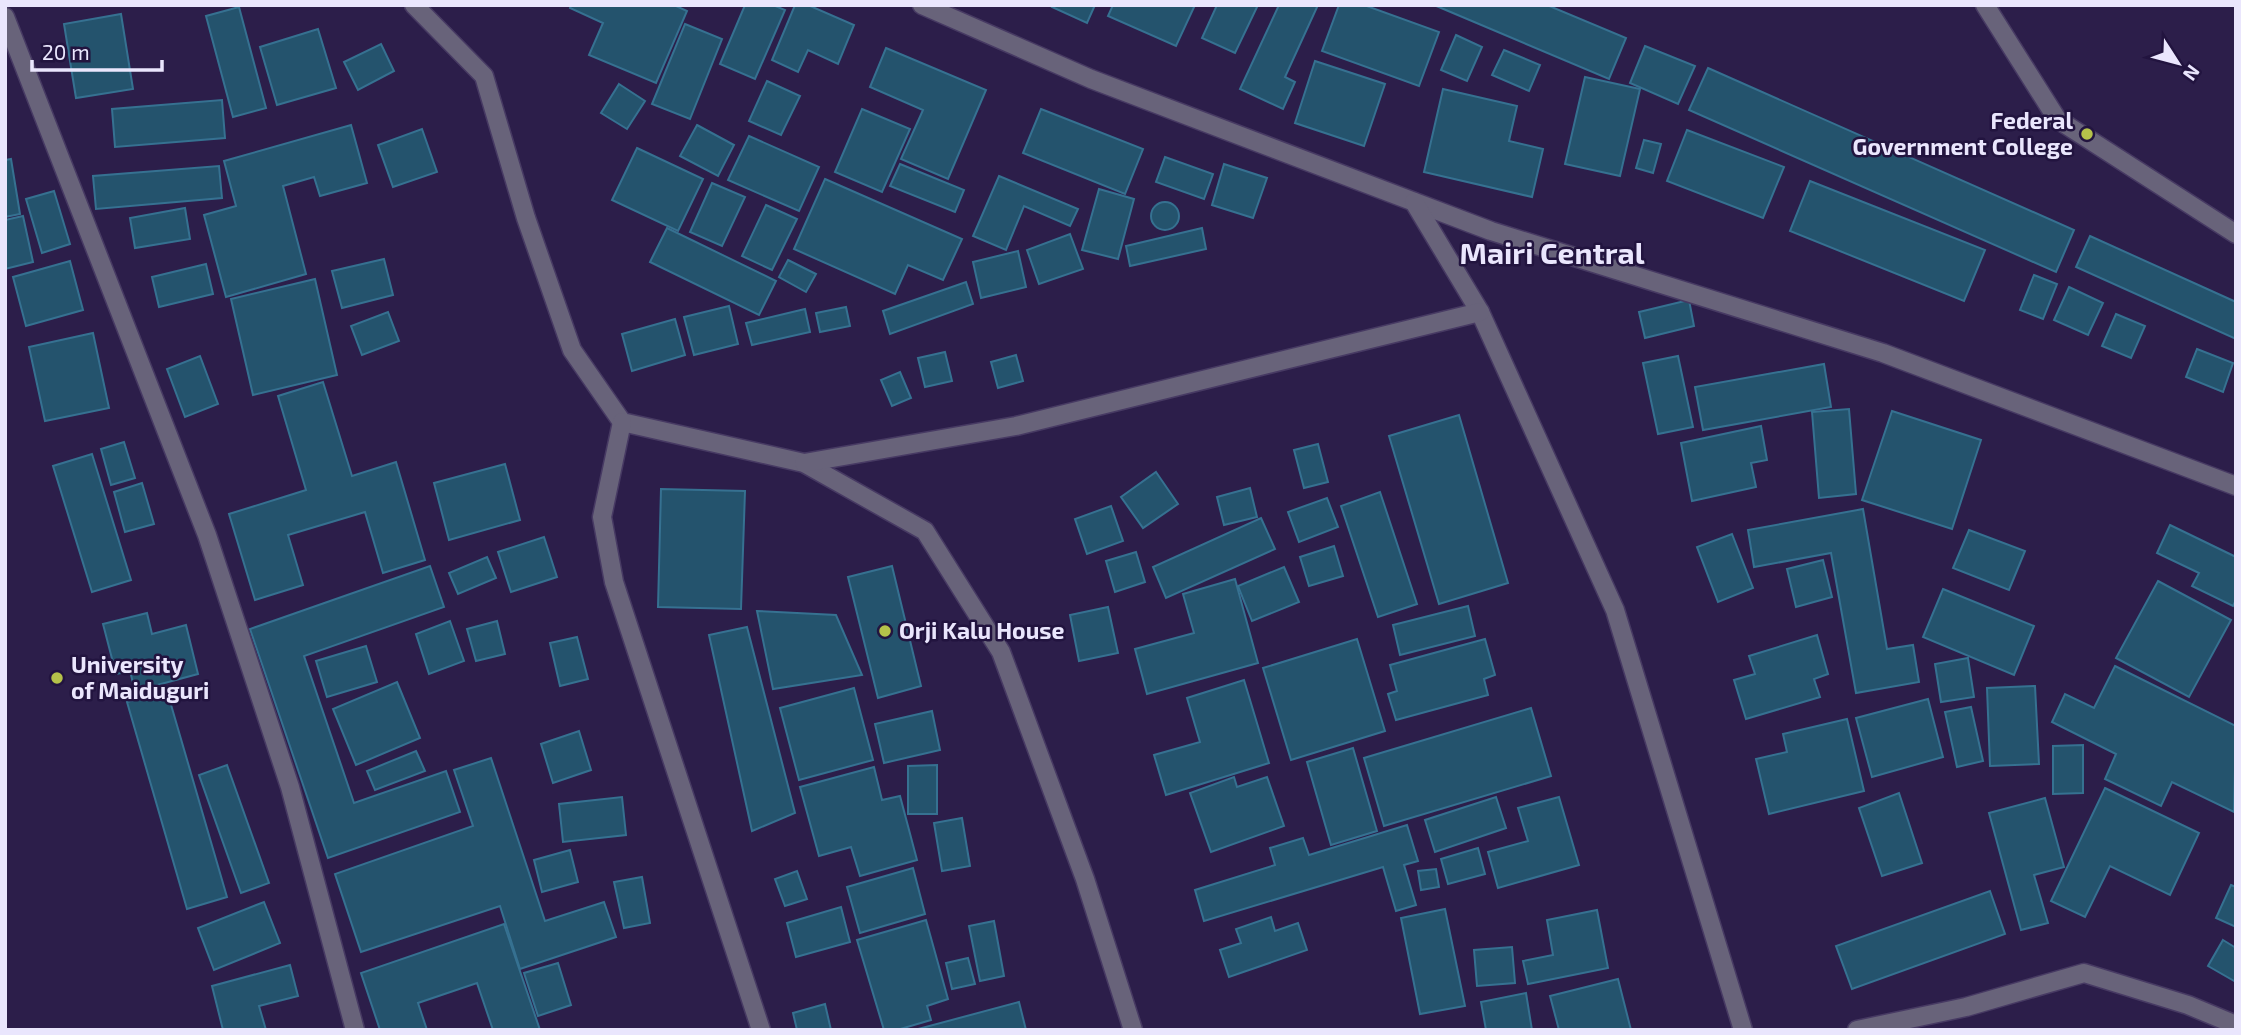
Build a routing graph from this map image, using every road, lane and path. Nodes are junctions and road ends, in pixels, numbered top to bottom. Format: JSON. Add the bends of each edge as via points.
{"nodes":[{"id":1,"x":414,"y":5,"type":"edge"},
{"id":2,"x":922,"y":5,"type":"edge"},
{"id":3,"x":1986,"y":5,"type":"edge"},
{"id":4,"x":5,"y":17,"type":"edge"},
{"id":5,"x":1414,"y":202,"type":"junction"},
{"id":6,"x":2236,"y":234,"type":"edge"},
{"id":7,"x":1480,"y":312,"type":"junction"},
{"id":8,"x":622,"y":422,"type":"junction"},
{"id":9,"x":804,"y":463,"type":"junction"},
{"id":10,"x":2236,"y":486,"type":"edge"},
{"id":11,"x":2236,"y":1025,"type":"edge"},
{"id":12,"x":355,"y":1030,"type":"edge"},
{"id":13,"x":761,"y":1030,"type":"edge"},
{"id":14,"x":1133,"y":1030,"type":"edge"},
{"id":15,"x":1743,"y":1030,"type":"edge"},
{"id":16,"x":1857,"y":1030,"type":"edge"}],
"edges":[{"from":1,"to":8,"type":"street","via":[[484,76],[572,350]]},
{"from":2,"to":5,"type":"street","via":[[1090,79]]},
{"from":3,"to":6,"type":"street","via":[[2057,119]]},
{"from":4,"to":12,"type":"street","via":[[207,535],[290,788]]},
{"from":5,"to":7,"type":"street"},
{"from":5,"to":10,"type":"street","via":[[1491,231],[1883,353]]},
{"from":7,"to":9,"type":"street","via":[[1016,426]]},
{"from":7,"to":15,"type":"street","via":[[1615,610]]},
{"from":8,"to":9,"type":"street"},
{"from":8,"to":13,"type":"street","via":[[602,517],[614,582]]},
{"from":9,"to":14,"type":"street","via":[[925,530],[1000,652],[1085,879]]},
{"from":11,"to":16,"type":"street","via":[[2084,973],[1966,1007]]}]}
